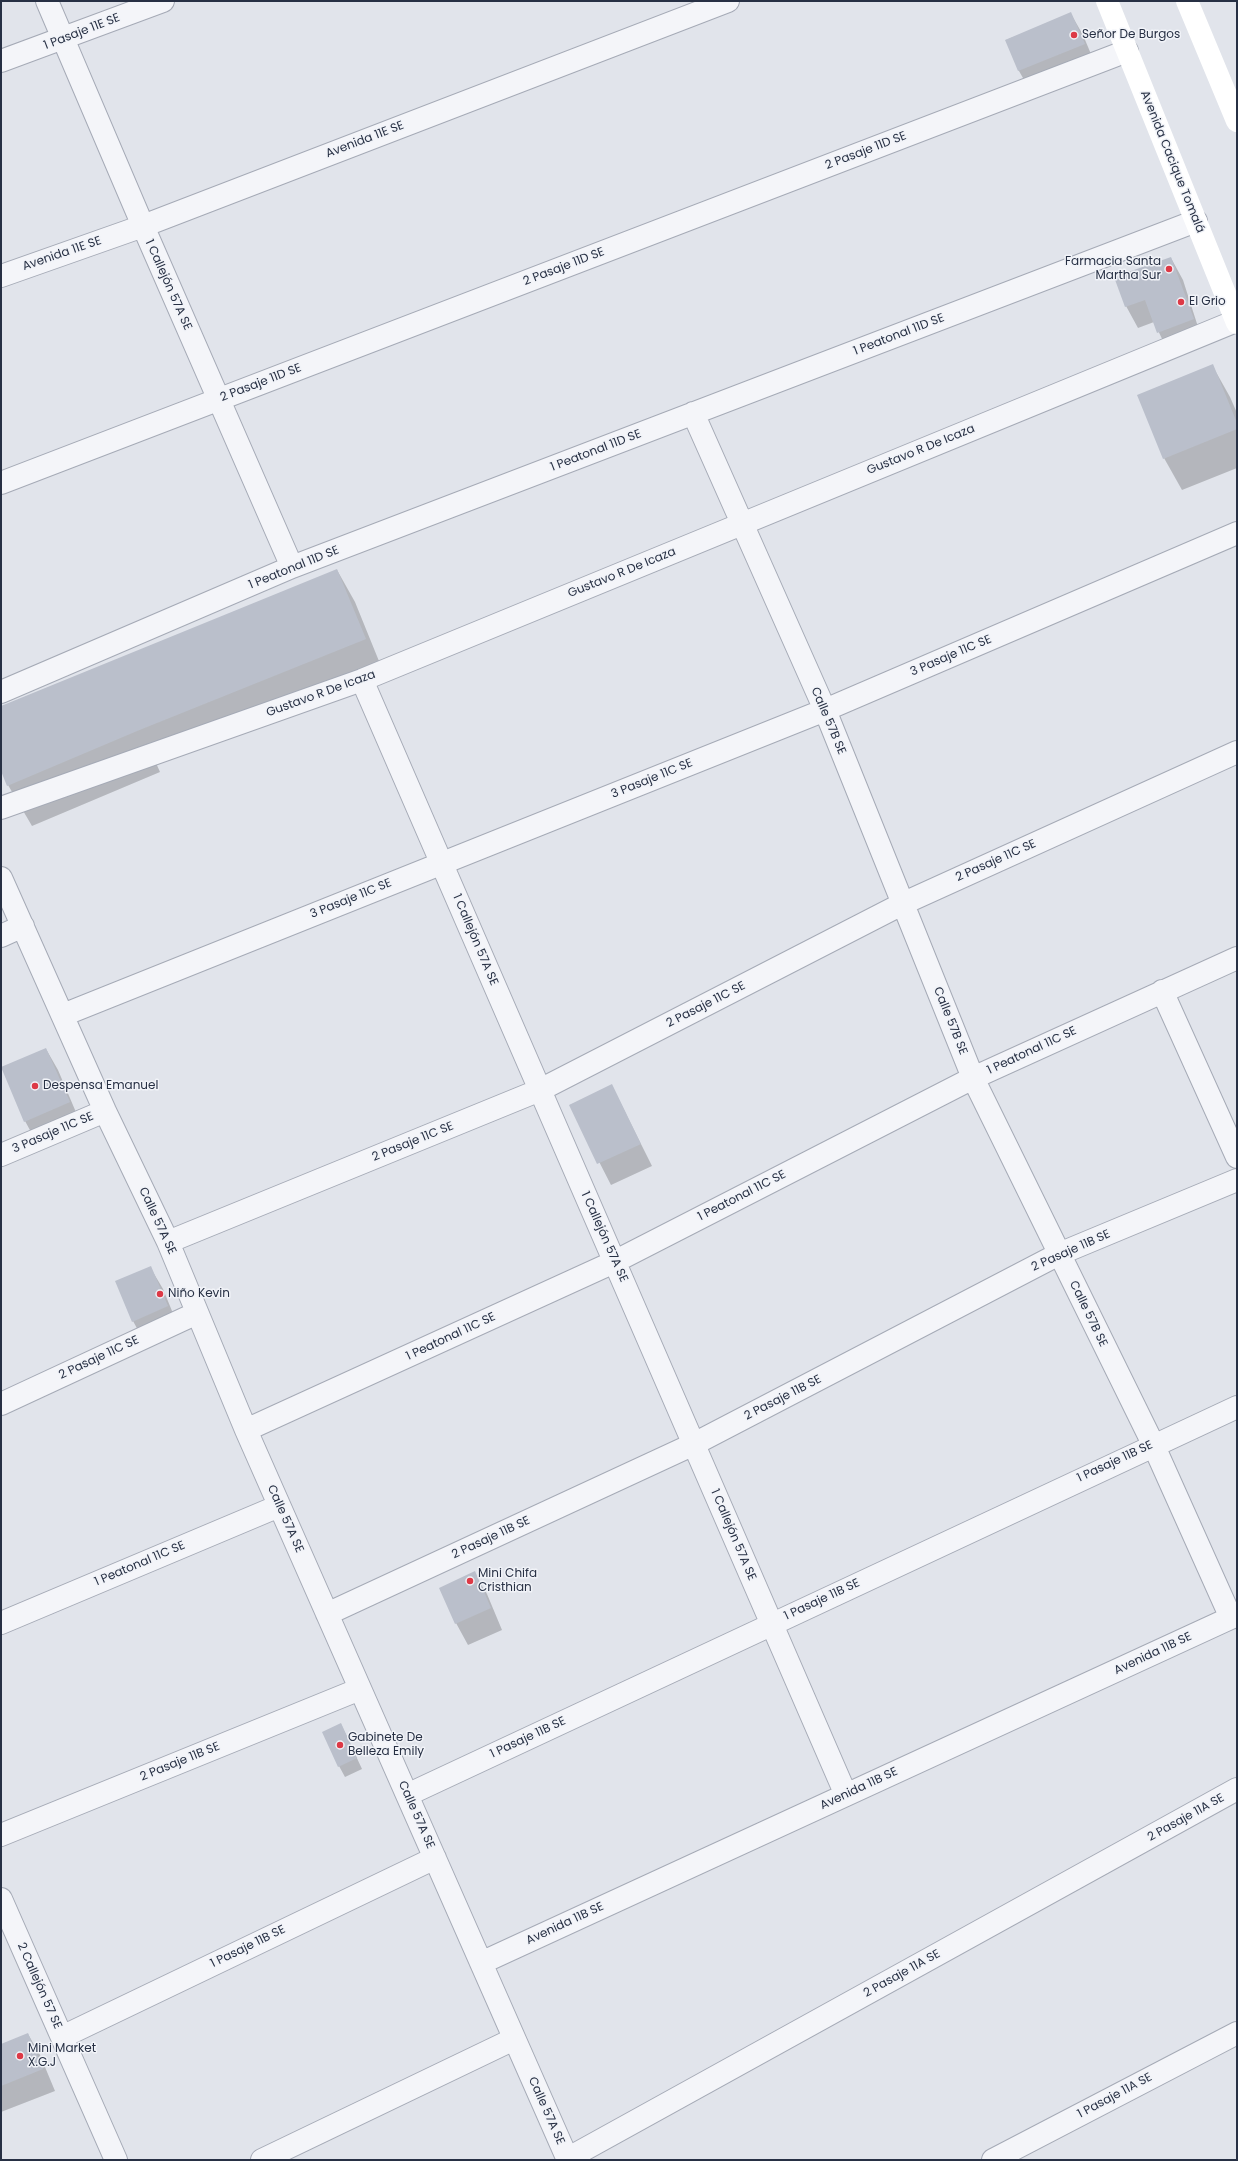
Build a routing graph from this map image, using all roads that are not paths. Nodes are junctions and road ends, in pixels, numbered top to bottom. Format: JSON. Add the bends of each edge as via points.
{"nodes":[{"id":1,"x":48,"y":1,"type":"edge"},
{"id":2,"x":163,"y":1,"type":"edge"},
{"id":3,"x":728,"y":1,"type":"edge"},
{"id":4,"x":1107,"y":1,"type":"edge"},
{"id":5,"x":1187,"y":1,"type":"edge"},
{"id":6,"x":64,"y":39,"type":"junction"},
{"id":7,"x":1126,"y":51,"type":"junction"},
{"id":8,"x":1,"y":61,"type":"edge"},
{"id":9,"x":1237,"y":121,"type":"edge"},
{"id":10,"x":1196,"y":221,"type":"junction"},
{"id":11,"x":143,"y":226,"type":"junction"},
{"id":12,"x":1,"y":276,"type":"edge"},
{"id":13,"x":1237,"y":322,"type":"edge"},
{"id":14,"x":219,"y":399,"type":"junction"},
{"id":15,"x":693,"y":413,"type":"junction"},
{"id":16,"x":1,"y":483,"type":"edge"},
{"id":17,"x":742,"y":523,"type":"junction"},
{"id":18,"x":1237,"y":533,"type":"edge"},
{"id":19,"x":292,"y":568,"type":"junction"},
{"id":20,"x":362,"y":680,"type":"junction"},
{"id":21,"x":1,"y":692,"type":"edge"},
{"id":22,"x":825,"y":710,"type":"junction"},
{"id":23,"x":1237,"y":752,"type":"edge"},
{"id":24,"x":1,"y":808,"type":"edge"},
{"id":25,"x":441,"y":863,"type":"junction"},
{"id":26,"x":1,"y":878,"type":"edge"},
{"id":27,"x":902,"y":904,"type":"junction"},
{"id":28,"x":23,"y":926,"type":"junction"},
{"id":29,"x":1,"y":936,"type":"edge"},
{"id":30,"x":1237,"y":958,"type":"edge"},
{"id":31,"x":1162,"y":990,"type":"junction"},
{"id":32,"x":63,"y":1015,"type":"junction"},
{"id":33,"x":973,"y":1078,"type":"junction"},
{"id":34,"x":540,"y":1090,"type":"junction"},
{"id":35,"x":105,"y":1111,"type":"junction"},
{"id":36,"x":1,"y":1154,"type":"edge"},
{"id":37,"x":1237,"y":1157,"type":"edge"},
{"id":38,"x":1237,"y":1180,"type":"edge"},
{"id":39,"x":168,"y":1242,"type":"junction"},
{"id":40,"x":1059,"y":1254,"type":"junction"},
{"id":41,"x":614,"y":1262,"type":"junction"},
{"id":42,"x":197,"y":1312,"type":"junction"},
{"id":43,"x":1,"y":1404,"type":"edge"},
{"id":44,"x":1237,"y":1406,"type":"edge"},
{"id":45,"x":246,"y":1430,"type":"junction"},
{"id":46,"x":694,"y":1444,"type":"junction"},
{"id":47,"x":1153,"y":1444,"type":"junction"},
{"id":48,"x":279,"y":1506,"type":"junction"},
{"id":49,"x":327,"y":1614,"type":"junction"},
{"id":50,"x":1234,"y":1616,"type":"edge"},
{"id":51,"x":1,"y":1623,"type":"edge"},
{"id":52,"x":771,"y":1624,"type":"junction"},
{"id":53,"x":360,"y":1689,"type":"junction"},
{"id":54,"x":1237,"y":1789,"type":"edge"},
{"id":55,"x":407,"y":1795,"type":"junction"},
{"id":56,"x":846,"y":1795,"type":"junction"},
{"id":57,"x":1,"y":1835,"type":"edge"},
{"id":58,"x":435,"y":1858,"type":"junction"},
{"id":59,"x":1,"y":1899,"type":"edge"},
{"id":60,"x":481,"y":1963,"type":"junction"},
{"id":61,"x":1237,"y":2033,"type":"edge"},
{"id":62,"x":62,"y":2037,"type":"junction"},
{"id":63,"x":514,"y":2039,"type":"junction"},
{"id":64,"x":567,"y":2159,"type":"edge"},
{"id":65,"x":116,"y":2160,"type":"edge"},
{"id":66,"x":262,"y":2160,"type":"edge"},
{"id":67,"x":993,"y":2160,"type":"edge"}],
"edges":[{"from":1,"to":6,"type":"street","name":"1 Callejón 57A SE"},
{"from":2,"to":6,"type":"street","name":"1 Pasaje 11E SE"},
{"from":3,"to":11,"type":"street","name":"Avenida 11E SE"},
{"from":4,"to":7,"type":"main road","name":"Avenida Cacique Tomalá"},
{"from":5,"to":9,"type":"main road"},
{"from":6,"to":8,"type":"street","name":"1 Pasaje 11E SE"},
{"from":6,"to":11,"type":"street","name":"1 Callejón 57A SE"},
{"from":7,"to":10,"type":"main road","name":"Avenida Cacique Tomalá"},
{"from":7,"to":14,"type":"street","name":"2 Pasaje 11D SE"},
{"from":10,"to":13,"type":"main road","name":"Avenida Cacique Tomalá"},
{"from":10,"to":15,"type":"street","name":"1 Peatonal 11D SE"},
{"from":11,"to":12,"type":"street","name":"Avenida 11E SE"},
{"from":11,"to":14,"type":"street","name":"1 Callejón 57A SE"},
{"from":13,"to":17,"type":"street","name":"Gustavo R De Icaza"},
{"from":14,"to":16,"type":"street","name":"2 Pasaje 11D SE"},
{"from":14,"to":19,"type":"street","name":"1 Callejón 57A SE"},
{"from":15,"to":17,"type":"street","name":"Calle 57B SE"},
{"from":15,"to":19,"type":"street","name":"1 Peatonal 11D SE"},
{"from":17,"to":20,"type":"street","name":"Gustavo R De Icaza"},
{"from":17,"to":22,"type":"street","name":"Calle 57B SE"},
{"from":18,"to":22,"type":"street","name":"3 Pasaje 11C SE"},
{"from":19,"to":21,"type":"street","name":"1 Peatonal 11D SE"},
{"from":20,"to":24,"type":"street","name":"Gustavo R De Icaza"},
{"from":20,"to":25,"type":"street","name":"1 Callejón 57A SE"},
{"from":22,"to":25,"type":"street","name":"3 Pasaje 11C SE"},
{"from":22,"to":27,"type":"street","name":"Calle 57B SE"},
{"from":23,"to":27,"type":"street","name":"2 Pasaje 11C SE"},
{"from":25,"to":32,"type":"street","name":"3 Pasaje 11C SE"},
{"from":25,"to":34,"type":"street","name":"1 Callejón 57A SE"},
{"from":26,"to":28,"type":"street","name":"Calle 57A SE"},
{"from":27,"to":33,"type":"street","name":"Calle 57B SE"},
{"from":27,"to":34,"type":"street","name":"2 Pasaje 11C SE"},
{"from":28,"to":29,"type":"street"},
{"from":28,"to":32,"type":"street","name":"Calle 57A SE"},
{"from":30,"to":31,"type":"street","name":"1 Peatonal 11C SE"},
{"from":31,"to":33,"type":"street","name":"1 Peatonal 11C SE"},
{"from":31,"to":37,"type":"street"},
{"from":32,"to":35,"type":"street","name":"Calle 57A SE"},
{"from":33,"to":40,"type":"street","name":"Calle 57B SE"},
{"from":33,"to":41,"type":"street","name":"1 Peatonal 11C SE"},
{"from":34,"to":39,"type":"street","name":"2 Pasaje 11C SE"},
{"from":34,"to":41,"type":"street","name":"1 Callejón 57A SE"},
{"from":35,"to":36,"type":"street","name":"3 Pasaje 11C SE"},
{"from":35,"to":39,"type":"street","name":"Calle 57A SE"},
{"from":38,"to":40,"type":"street","name":"2 Pasaje 11B SE"},
{"from":39,"to":42,"type":"street","name":"Calle 57A SE"},
{"from":40,"to":46,"type":"street","name":"2 Pasaje 11B SE"},
{"from":40,"to":47,"type":"street","name":"Calle 57B SE"},
{"from":41,"to":45,"type":"street","name":"1 Peatonal 11C SE"},
{"from":41,"to":46,"type":"street","name":"1 Callejón 57A SE"},
{"from":42,"to":43,"type":"street","name":"2 Pasaje 11C SE"},
{"from":42,"to":45,"type":"street","name":"Calle 57A SE"},
{"from":44,"to":47,"type":"street","name":"1 Pasaje 11B SE"},
{"from":45,"to":48,"type":"street","name":"Calle 57A SE"},
{"from":46,"to":49,"type":"street","name":"2 Pasaje 11B SE"},
{"from":46,"to":52,"type":"street","name":"1 Callejón 57A SE"},
{"from":47,"to":50,"type":"street","name":"Calle 57B SE"},
{"from":47,"to":52,"type":"street","name":"1 Pasaje 11B SE"},
{"from":48,"to":49,"type":"street","name":"Calle 57A SE"},
{"from":48,"to":51,"type":"street","name":"1 Peatonal 11C SE"},
{"from":49,"to":53,"type":"street","name":"Calle 57A SE"},
{"from":50,"to":56,"type":"street","name":"Avenida 11B SE"},
{"from":52,"to":55,"type":"street","name":"1 Pasaje 11B SE"},
{"from":52,"to":56,"type":"street","name":"1 Callejón 57A SE"},
{"from":53,"to":55,"type":"street","name":"Calle 57A SE"},
{"from":53,"to":57,"type":"street","name":"2 Pasaje 11B SE"},
{"from":54,"to":64,"type":"street","name":"2 Pasaje 11A SE"},
{"from":55,"to":58,"type":"street","name":"Calle 57A SE"},
{"from":56,"to":60,"type":"street","name":"Avenida 11B SE"},
{"from":58,"to":60,"type":"street","name":"Calle 57A SE"},
{"from":58,"to":62,"type":"street","name":"1 Pasaje 11B SE"},
{"from":59,"to":62,"type":"street","name":"2 Callejón 57 SE"},
{"from":60,"to":63,"type":"street","name":"Calle 57A SE"},
{"from":61,"to":67,"type":"street","name":"1 Pasaje 11A SE"},
{"from":62,"to":65,"type":"street","name":"2 Callejón 57 SE"},
{"from":63,"to":64,"type":"street","name":"Calle 57A SE"},
{"from":63,"to":66,"type":"street"}]}
